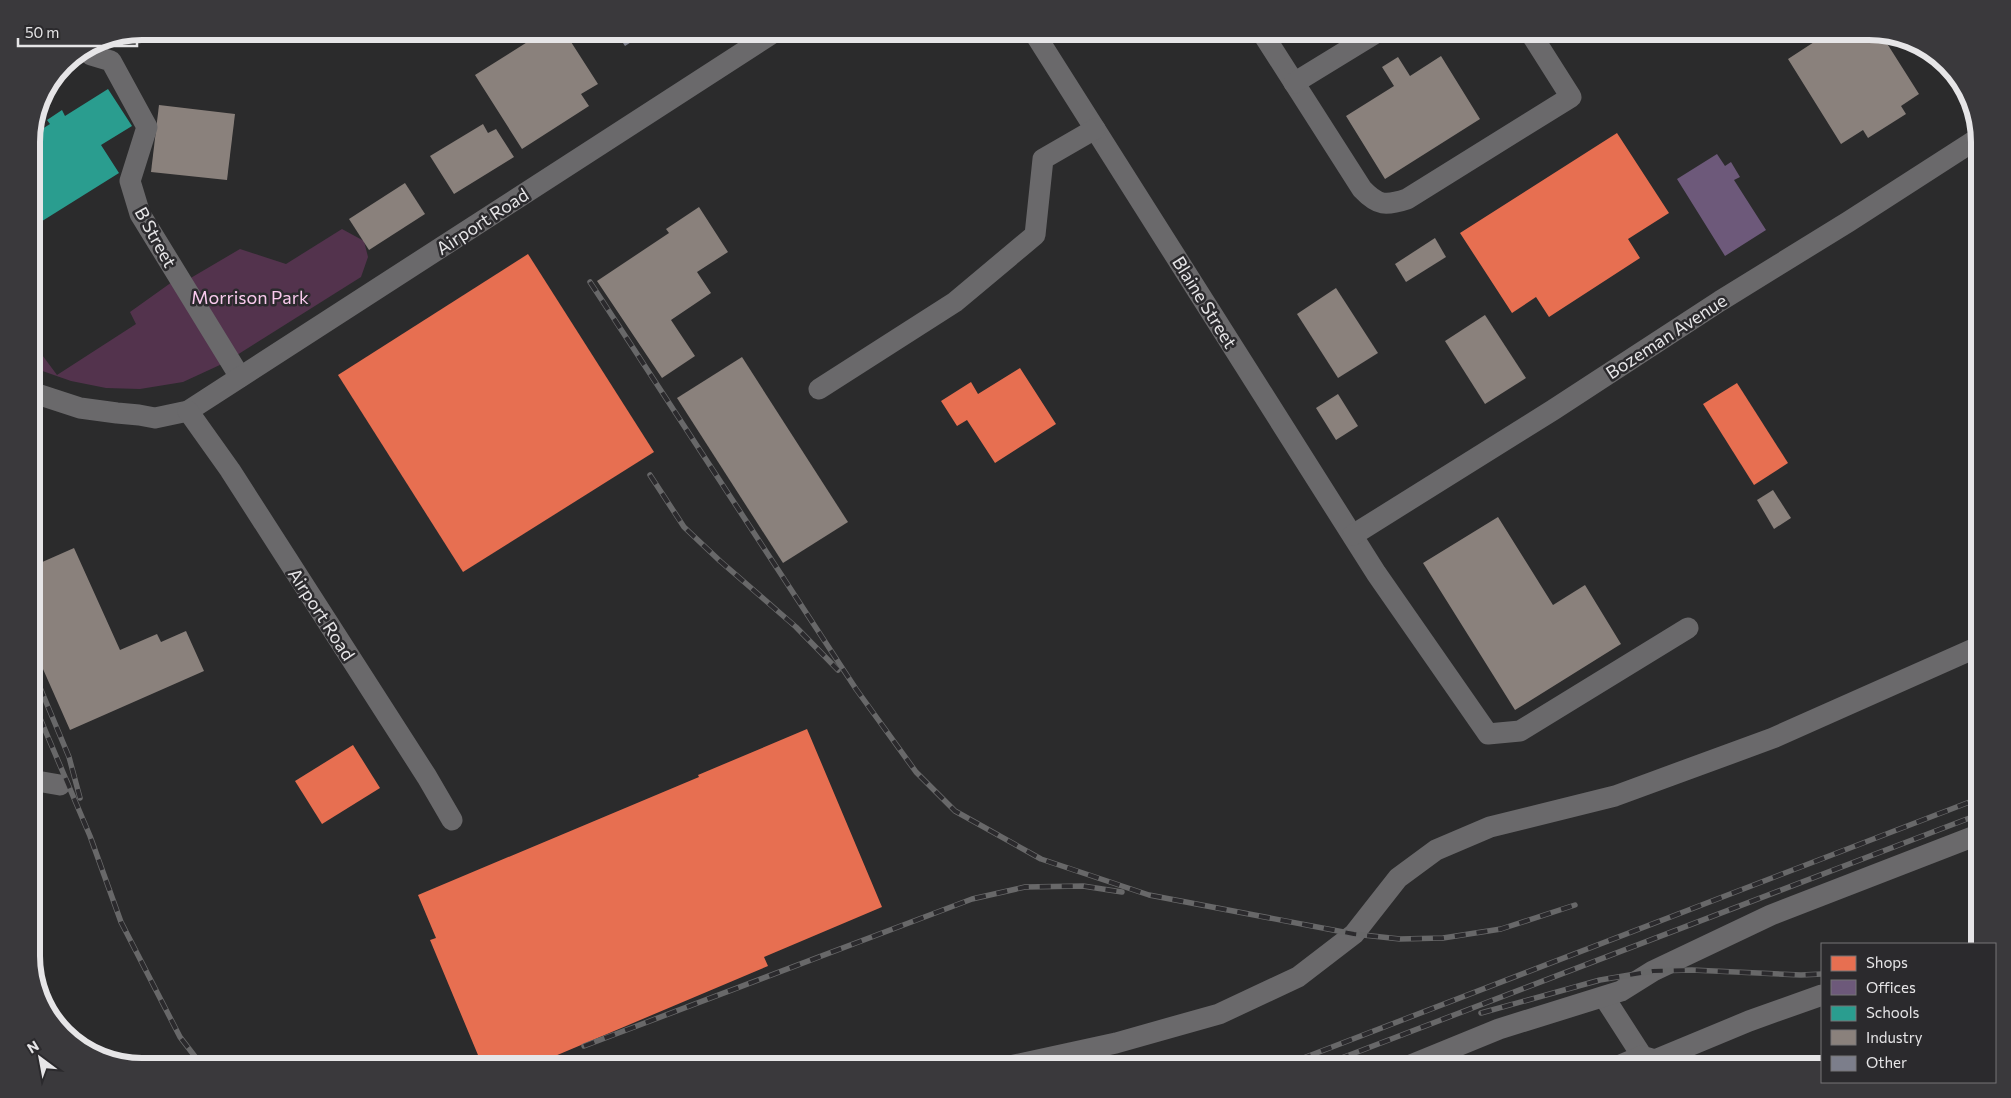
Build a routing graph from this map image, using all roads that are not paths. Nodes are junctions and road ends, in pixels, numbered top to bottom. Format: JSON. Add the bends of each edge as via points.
{"nodes":[{"id":1,"x":762,"y":40,"type":"edge"},
{"id":2,"x":1039,"y":40,"type":"edge"},
{"id":3,"x":1267,"y":40,"type":"edge"},
{"id":4,"x":1364,"y":40,"type":"edge"},
{"id":5,"x":1535,"y":40,"type":"edge"},
{"id":6,"x":90,"y":54,"type":"edge"},
{"id":7,"x":1294,"y":83,"type":"junction"},
{"id":8,"x":1095,"y":129,"type":"junction"},
{"id":9,"x":1971,"y":143,"type":"edge"},
{"id":10,"x":240,"y":377,"type":"junction"},
{"id":11,"x":819,"y":388,"type":"dead end"},
{"id":12,"x":40,"y":395,"type":"edge"},
{"id":13,"x":188,"y":411,"type":"junction"},
{"id":14,"x":1352,"y":535,"type":"junction"},
{"id":15,"x":1688,"y":628,"type":"dead end"},
{"id":16,"x":1971,"y":650,"type":"edge"},
{"id":17,"x":40,"y":781,"type":"edge"},
{"id":18,"x":60,"y":785,"type":"dead end"},
{"id":19,"x":452,"y":820,"type":"dead end"},
{"id":20,"x":1971,"y":837,"type":"edge"},
{"id":21,"x":1821,"y":995,"type":"edge"},
{"id":22,"x":1604,"y":997,"type":"junction"},
{"id":23,"x":1047,"y":1058,"type":"edge"},
{"id":24,"x":1428,"y":1058,"type":"edge"},
{"id":25,"x":1643,"y":1058,"type":"edge"},
{"id":26,"x":1660,"y":1058,"type":"edge"}],
"edges":[{"from":1,"to":10,"type":"street","name":"Airport Road"},
{"from":2,"to":8,"type":"street","name":"Blaine Street"},
{"from":3,"to":7,"type":"street"},
{"from":4,"to":7,"type":"street"},
{"from":5,"to":7,"type":"street","via":[[1571,96],[1407,199],[1390,205],[1373,201],[1362,189]]},
{"from":6,"to":10,"type":"street","name":"B Street","via":[[111,61],[147,127],[130,181],[140,214]]},
{"from":8,"to":11,"type":"street","via":[[1043,159],[1036,235],[955,302]]},
{"from":8,"to":14,"type":"street","name":"Blaine Street"},
{"from":9,"to":14,"type":"street","name":"Bozeman Avenue"},
{"from":10,"to":13,"type":"street","name":"Airport Road"},
{"from":12,"to":13,"type":"street","name":"Airport Road","via":[[80,408],[155,418]]},
{"from":13,"to":19,"type":"street","name":"Airport Road","via":[[235,478]]},
{"from":14,"to":15,"type":"street","name":"Blaine Street","via":[[1488,734],[1520,731]]},
{"from":16,"to":23,"type":"street","via":[[1773,738],[1615,796],[1490,827],[1436,850],[1398,878],[1354,934],[1298,976],[1219,1014],[1116,1043]]},
{"from":17,"to":18,"type":"street"},
{"from":20,"to":22,"type":"street","via":[[1771,915]]},
{"from":21,"to":26,"type":"street"},
{"from":22,"to":24,"type":"street","via":[[1499,1029]]},
{"from":22,"to":25,"type":"street"}]}
